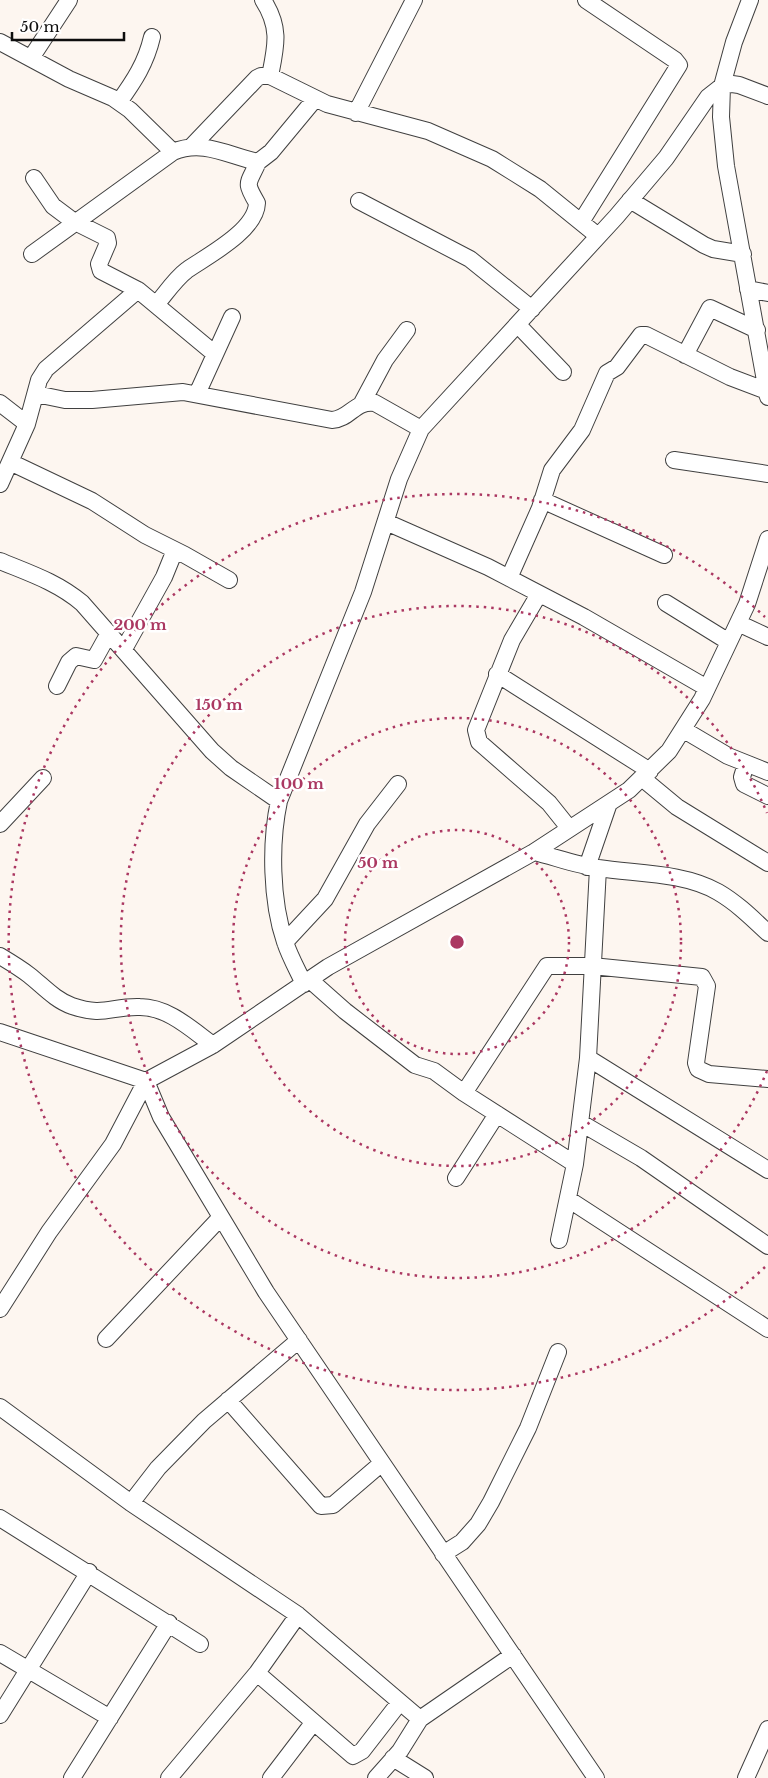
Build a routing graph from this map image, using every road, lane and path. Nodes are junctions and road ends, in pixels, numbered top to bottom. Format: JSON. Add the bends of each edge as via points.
{"nodes":[{"id":1,"x":69,"y":0,"type":"edge"},
{"id":2,"x":263,"y":0,"type":"edge"},
{"id":3,"x":414,"y":0,"type":"edge"},
{"id":4,"x":586,"y":0,"type":"edge"},
{"id":5,"x":750,"y":0,"type":"edge"},
{"id":6,"x":152,"y":37,"type":"dead end"},
{"id":7,"x":0,"y":42,"type":"edge"},
{"id":8,"x":31,"y":58,"type":"junction"},
{"id":9,"x":270,"y":76,"type":"junction"},
{"id":10,"x":722,"y":86,"type":"junction"},
{"id":11,"x":768,"y":96,"type":"edge"},
{"id":12,"x":314,"y":99,"type":"junction"},
{"id":13,"x":119,"y":102,"type":"junction"},
{"id":14,"x":356,"y":113,"type":"junction"},
{"id":15,"x":192,"y":146,"type":"junction"},
{"id":16,"x":173,"y":152,"type":"junction"},
{"id":17,"x":258,"y":162,"type":"junction"},
{"id":18,"x":34,"y":178,"type":"dead end"},
{"id":19,"x":630,"y":200,"type":"junction"},
{"id":20,"x":359,"y":201,"type":"dead end"},
{"id":21,"x":74,"y":222,"type":"junction"},
{"id":22,"x":581,"y":222,"type":"junction"},
{"id":23,"x":598,"y":236,"type":"junction"},
{"id":24,"x":32,"y":254,"type":"dead end"},
{"id":25,"x":743,"y":254,"type":"junction"},
{"id":26,"x":748,"y":289,"type":"junction"},
{"id":27,"x":138,"y":290,"type":"junction"},
{"id":28,"x":768,"y":293,"type":"edge"},
{"id":29,"x":156,"y":305,"type":"junction"},
{"id":30,"x":532,"y":309,"type":"junction"},
{"id":31,"x":232,"y":317,"type":"dead end"},
{"id":32,"x":518,"y":324,"type":"junction"},
{"id":33,"x":407,"y":330,"type":"dead end"},
{"id":34,"x":757,"y":330,"type":"junction"},
{"id":35,"x":215,"y":354,"type":"junction"},
{"id":36,"x":685,"y":355,"type":"junction"},
{"id":37,"x":563,"y":372,"type":"dead end"},
{"id":38,"x":36,"y":394,"type":"junction"},
{"id":39,"x":197,"y":394,"type":"junction"},
{"id":40,"x":768,"y":394,"type":"edge"},
{"id":41,"x":0,"y":403,"type":"edge"},
{"id":42,"x":362,"y":403,"type":"junction"},
{"id":43,"x":27,"y":424,"type":"junction"},
{"id":44,"x":422,"y":429,"type":"junction"},
{"id":45,"x":674,"y":460,"type":"dead end"},
{"id":46,"x":10,"y":462,"type":"junction"},
{"id":47,"x":768,"y":474,"type":"edge"},
{"id":48,"x":0,"y":484,"type":"edge"},
{"id":49,"x":542,"y":500,"type":"junction"},
{"id":50,"x":386,"y":522,"type":"junction"},
{"id":51,"x":768,"y":539,"type":"edge"},
{"id":52,"x":175,"y":550,"type":"junction"},
{"id":53,"x":664,"y":555,"type":"dead end"},
{"id":54,"x":0,"y":561,"type":"edge"},
{"id":55,"x":509,"y":578,"type":"junction"},
{"id":56,"x":229,"y":580,"type":"dead end"},
{"id":57,"x":539,"y":594,"type":"junction"},
{"id":58,"x":666,"y":603,"type":"dead end"},
{"id":59,"x":738,"y":623,"type":"junction"},
{"id":60,"x":109,"y":633,"type":"junction"},
{"id":61,"x":768,"y":637,"type":"edge"},
{"id":62,"x":729,"y":642,"type":"junction"},
{"id":63,"x":124,"y":649,"type":"junction"},
{"id":64,"x":497,"y":674,"type":"junction"},
{"id":65,"x":57,"y":686,"type":"dead end"},
{"id":66,"x":707,"y":688,"type":"junction"},
{"id":67,"x":684,"y":730,"type":"junction"},
{"id":68,"x":746,"y":764,"type":"junction"},
{"id":69,"x":768,"y":772,"type":"edge"},
{"id":70,"x":646,"y":774,"type":"junction"},
{"id":71,"x":43,"y":778,"type":"dead end"},
{"id":72,"x":398,"y":784,"type":"dead end"},
{"id":73,"x":768,"y":796,"type":"edge"},
{"id":74,"x":279,"y":801,"type":"junction"},
{"id":75,"x":609,"y":804,"type":"junction"},
{"id":76,"x":0,"y":824,"type":"edge"},
{"id":77,"x":569,"y":828,"type":"junction"},
{"id":78,"x":534,"y":852,"type":"junction"},
{"id":79,"x":768,"y":862,"type":"edge"},
{"id":80,"x":593,"y":867,"type":"junction"},
{"id":81,"x":768,"y":933,"type":"edge"},
{"id":82,"x":285,"y":942,"type":"junction"},
{"id":83,"x":0,"y":956,"type":"edge"},
{"id":84,"x":592,"y":966,"type":"junction"},
{"id":85,"x":308,"y":982,"type":"junction"},
{"id":86,"x":0,"y":1032,"type":"edge"},
{"id":87,"x":213,"y":1045,"type":"junction"},
{"id":88,"x":588,"y":1058,"type":"junction"},
{"id":89,"x":768,"y":1079,"type":"edge"},
{"id":90,"x":146,"y":1081,"type":"junction"},
{"id":91,"x":464,"y":1093,"type":"junction"},
{"id":92,"x":497,"y":1114,"type":"junction"},
{"id":93,"x":581,"y":1123,"type":"junction"},
{"id":94,"x":576,"y":1164,"type":"junction"},
{"id":95,"x":768,"y":1170,"type":"edge"},
{"id":96,"x":456,"y":1178,"type":"dead end"},
{"id":97,"x":568,"y":1199,"type":"junction"},
{"id":98,"x":220,"y":1217,"type":"junction"},
{"id":99,"x":559,"y":1240,"type":"dead end"},
{"id":100,"x":768,"y":1246,"type":"edge"},
{"id":101,"x":0,"y":1309,"type":"edge"},
{"id":102,"x":768,"y":1329,"type":"edge"},
{"id":103,"x":106,"y":1339,"type":"dead end"},
{"id":104,"x":299,"y":1340,"type":"junction"},
{"id":105,"x":558,"y":1352,"type":"dead end"},
{"id":106,"x":228,"y":1400,"type":"junction"},
{"id":107,"x":0,"y":1407,"type":"edge"},
{"id":108,"x":382,"y":1462,"type":"junction"},
{"id":109,"x":131,"y":1503,"type":"junction"},
{"id":110,"x":0,"y":1518,"type":"edge"},
{"id":111,"x":444,"y":1554,"type":"junction"},
{"id":112,"x":89,"y":1572,"type":"junction"},
{"id":113,"x":298,"y":1615,"type":"junction"},
{"id":114,"x":169,"y":1623,"type":"junction"},
{"id":115,"x":200,"y":1644,"type":"dead end"},
{"id":116,"x":0,"y":1653,"type":"edge"},
{"id":117,"x":513,"y":1655,"type":"junction"},
{"id":118,"x":28,"y":1670,"type":"junction"},
{"id":119,"x":257,"y":1673,"type":"junction"},
{"id":120,"x":400,"y":1702,"type":"junction"},
{"id":121,"x":0,"y":1715,"type":"edge"},
{"id":122,"x":110,"y":1718,"type":"junction"},
{"id":123,"x":420,"y":1719,"type":"junction"},
{"id":124,"x":313,"y":1724,"type":"junction"},
{"id":125,"x":768,"y":1729,"type":"edge"},
{"id":126,"x":393,"y":1758,"type":"junction"},
{"id":127,"x":72,"y":1778,"type":"edge"},
{"id":128,"x":169,"y":1778,"type":"edge"},
{"id":129,"x":271,"y":1778,"type":"edge"},
{"id":130,"x":376,"y":1778,"type":"edge"},
{"id":131,"x":425,"y":1778,"type":"edge"},
{"id":132,"x":596,"y":1778,"type":"edge"},
{"id":133,"x":746,"y":1778,"type":"edge"}],
"edges":[{"from":1,"to":8,"type":"street"},
{"from":2,"to":9,"type":"street","via":[[276,28]]},
{"from":3,"to":14,"type":"street"},
{"from":4,"to":22,"type":"street","via":[[679,65]]},
{"from":5,"to":10,"type":"street"},
{"from":6,"to":13,"type":"street","via":[[143,66]]},
{"from":7,"to":8,"type":"street"},
{"from":8,"to":13,"type":"street"},
{"from":9,"to":12,"type":"street"},
{"from":9,"to":15,"type":"street","via":[[256,78]]},
{"from":10,"to":11,"type":"street","via":[[739,84]]},
{"from":10,"to":19,"type":"street","via":[[702,104],[666,158]]},
{"from":10,"to":25,"type":"street","via":[[721,117],[726,166]]},
{"from":12,"to":14,"type":"street"},
{"from":12,"to":17,"type":"street","via":[[271,152]]},
{"from":13,"to":16,"type":"street"},
{"from":14,"to":22,"type":"street","via":[[428,131],[492,159],[540,189]]},
{"from":15,"to":16,"type":"street"},
{"from":15,"to":17,"type":"street"},
{"from":16,"to":21,"type":"street"},
{"from":17,"to":29,"type":"street","via":[[248,185],[257,203],[255,212],[230,243],[186,271]]},
{"from":18,"to":21,"type":"street","via":[[53,206]]},
{"from":19,"to":23,"type":"street"},
{"from":19,"to":25,"type":"street","via":[[704,245]]},
{"from":20,"to":30,"type":"street","via":[[470,259]]},
{"from":21,"to":24,"type":"street"},
{"from":21,"to":27,"type":"street","via":[[107,238],[99,268]]},
{"from":22,"to":23,"type":"street"},
{"from":23,"to":30,"type":"street"},
{"from":25,"to":26,"type":"street"},
{"from":26,"to":28,"type":"street"},
{"from":26,"to":34,"type":"street"},
{"from":27,"to":29,"type":"street"},
{"from":27,"to":38,"type":"street","via":[[53,362],[39,380]]},
{"from":29,"to":35,"type":"street"},
{"from":30,"to":32,"type":"street"},
{"from":31,"to":35,"type":"street"},
{"from":32,"to":37,"type":"street"},
{"from":32,"to":44,"type":"street"},
{"from":33,"to":42,"type":"street","via":[[385,360]]},
{"from":34,"to":36,"type":"street","via":[[710,308]]},
{"from":34,"to":40,"type":"street"},
{"from":35,"to":39,"type":"street"},
{"from":36,"to":40,"type":"street"},
{"from":36,"to":49,"type":"street","via":[[646,335],[638,338],[607,374],[582,430],[552,470]]},
{"from":38,"to":39,"type":"street","via":[[65,400],[92,400],[183,392]]},
{"from":38,"to":43,"type":"street"},
{"from":39,"to":42,"type":"street","via":[[332,420],[346,417]]},
{"from":41,"to":43,"type":"street"},
{"from":42,"to":44,"type":"street","via":[[374,403]]},
{"from":43,"to":46,"type":"street"},
{"from":44,"to":50,"type":"street","via":[[399,478]]},
{"from":45,"to":47,"type":"street"},
{"from":46,"to":48,"type":"street"},
{"from":46,"to":52,"type":"street","via":[[92,501]]},
{"from":49,"to":53,"type":"street"},
{"from":49,"to":55,"type":"street"},
{"from":50,"to":55,"type":"street"},
{"from":50,"to":74,"type":"street","via":[[363,592]]},
{"from":51,"to":59,"type":"street"},
{"from":52,"to":56,"type":"street"},
{"from":52,"to":63,"type":"street","via":[[164,577]]},
{"from":54,"to":60,"type":"street","via":[[66,590]]},
{"from":55,"to":57,"type":"street"},
{"from":57,"to":64,"type":"street","via":[[518,626]]},
{"from":57,"to":66,"type":"street"},
{"from":58,"to":62,"type":"street"},
{"from":59,"to":61,"type":"street"},
{"from":59,"to":62,"type":"street"},
{"from":60,"to":63,"type":"street"},
{"from":60,"to":65,"type":"street","via":[[94,660],[76,656],[69,662]]},
{"from":62,"to":66,"type":"street"},
{"from":63,"to":74,"type":"street","via":[[212,751]]},
{"from":64,"to":70,"type":"street"},
{"from":64,"to":77,"type":"street","via":[[476,736],[549,802]]},
{"from":66,"to":67,"type":"street"},
{"from":67,"to":68,"type":"street"},
{"from":67,"to":70,"type":"street","via":[[670,751]]},
{"from":68,"to":69,"type":"street"},
{"from":68,"to":73,"type":"street","via":[[742,777],[744,784]]},
{"from":70,"to":75,"type":"street"},
{"from":70,"to":79,"type":"street","via":[[677,807]]},
{"from":71,"to":76,"type":"street"},
{"from":72,"to":82,"type":"street","via":[[367,824],[325,899]]},
{"from":74,"to":82,"type":"street","via":[[273,828],[274,865],[278,913]]},
{"from":75,"to":77,"type":"street"},
{"from":75,"to":80,"type":"street"},
{"from":77,"to":78,"type":"street"},
{"from":78,"to":80,"type":"street"},
{"from":78,"to":85,"type":"street","via":[[328,967]]},
{"from":80,"to":81,"type":"street","via":[[700,884],[736,904]]},
{"from":80,"to":84,"type":"street"},
{"from":82,"to":85,"type":"street"},
{"from":83,"to":87,"type":"street","via":[[70,1006],[98,1013],[151,1008],[184,1023]]},
{"from":84,"to":88,"type":"street"},
{"from":84,"to":89,"type":"street","via":[[702,977],[707,986],[696,1063],[698,1069],[709,1074]]},
{"from":84,"to":91,"type":"street","via":[[547,966]]},
{"from":85,"to":87,"type":"street"},
{"from":85,"to":91,"type":"street","via":[[415,1065],[434,1071]]},
{"from":86,"to":90,"type":"street"},
{"from":87,"to":90,"type":"street"},
{"from":88,"to":93,"type":"street"},
{"from":88,"to":95,"type":"street"},
{"from":90,"to":98,"type":"street","via":[[161,1117]]},
{"from":90,"to":101,"type":"street","via":[[113,1144],[49,1232]]},
{"from":91,"to":92,"type":"street"},
{"from":92,"to":94,"type":"street"},
{"from":92,"to":96,"type":"street"},
{"from":93,"to":94,"type":"street"},
{"from":93,"to":100,"type":"street","via":[[641,1158]]},
{"from":94,"to":97,"type":"street"},
{"from":97,"to":99,"type":"street"},
{"from":97,"to":102,"type":"street"},
{"from":98,"to":103,"type":"street"},
{"from":98,"to":104,"type":"street"},
{"from":104,"to":106,"type":"street"},
{"from":104,"to":108,"type":"street"},
{"from":105,"to":111,"type":"street","via":[[528,1428],[491,1502],[462,1542]]},
{"from":106,"to":108,"type":"street","via":[[321,1506],[333,1505]]},
{"from":106,"to":109,"type":"street","via":[[158,1468]]},
{"from":107,"to":109,"type":"street"},
{"from":108,"to":111,"type":"street"},
{"from":109,"to":113,"type":"street"},
{"from":110,"to":112,"type":"street"},
{"from":111,"to":117,"type":"street"},
{"from":112,"to":114,"type":"street"},
{"from":112,"to":118,"type":"street"},
{"from":113,"to":119,"type":"street"},
{"from":113,"to":120,"type":"street"},
{"from":114,"to":115,"type":"street"},
{"from":114,"to":122,"type":"street"},
{"from":116,"to":118,"type":"street"},
{"from":117,"to":123,"type":"street"},
{"from":117,"to":132,"type":"street"},
{"from":118,"to":121,"type":"street"},
{"from":118,"to":122,"type":"street"},
{"from":119,"to":124,"type":"street","via":[[306,1714]]},
{"from":119,"to":128,"type":"street"},
{"from":120,"to":123,"type":"street"},
{"from":120,"to":124,"type":"street","via":[[356,1756],[348,1754]]},
{"from":122,"to":127,"type":"street"},
{"from":123,"to":126,"type":"street"},
{"from":124,"to":129,"type":"street"},
{"from":125,"to":133,"type":"street"},
{"from":126,"to":130,"type":"street"},
{"from":126,"to":131,"type":"street"}]}
